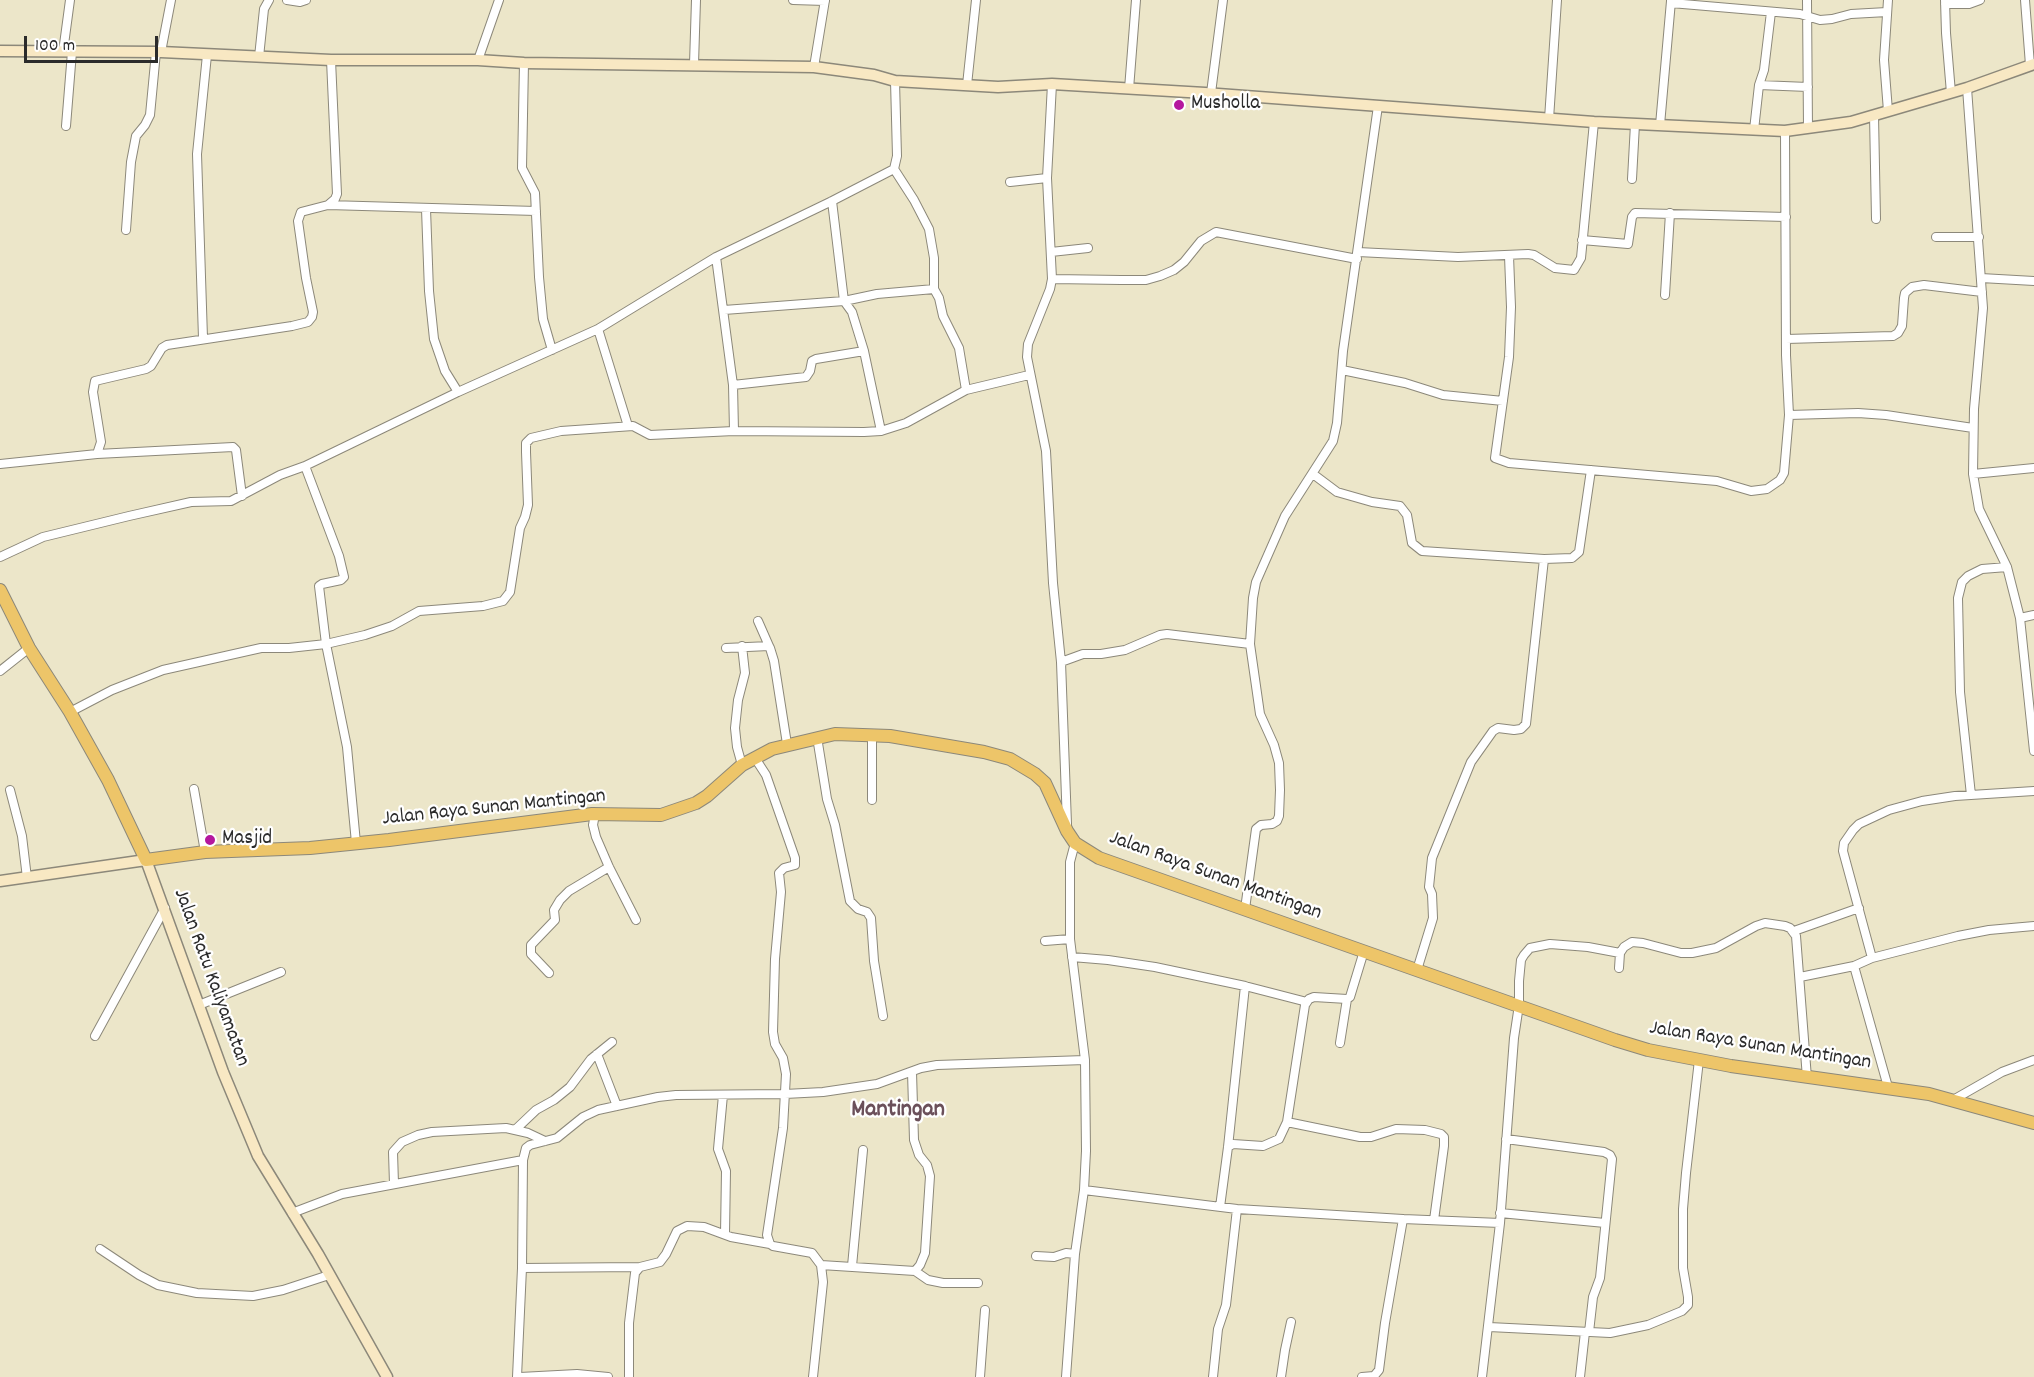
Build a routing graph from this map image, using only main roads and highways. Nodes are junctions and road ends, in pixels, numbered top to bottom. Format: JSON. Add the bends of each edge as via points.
{"nodes":[{"id":1,"x":1,"y":595,"type":"edge"},
{"id":2,"x":146,"y":860,"type":"joint"},
{"id":3,"x":2034,"y":1123,"type":"edge"}],
"edges":[{"from":1,"to":2,"type":"main road","name":"Jalan Ratu Kaliyamatan","via":[[108,780]]},
{"from":2,"to":3,"type":"main road","name":"Jalan Raya Sunan Mantingan","via":[[205,852],[310,848],[593,814],[661,815],[681,810],[707,796],[742,765],[787,744],[835,734],[890,736],[1010,759],[1045,783],[1075,843],[1099,858],[1630,1045],[1807,1078],[1888,1087]]}]}
